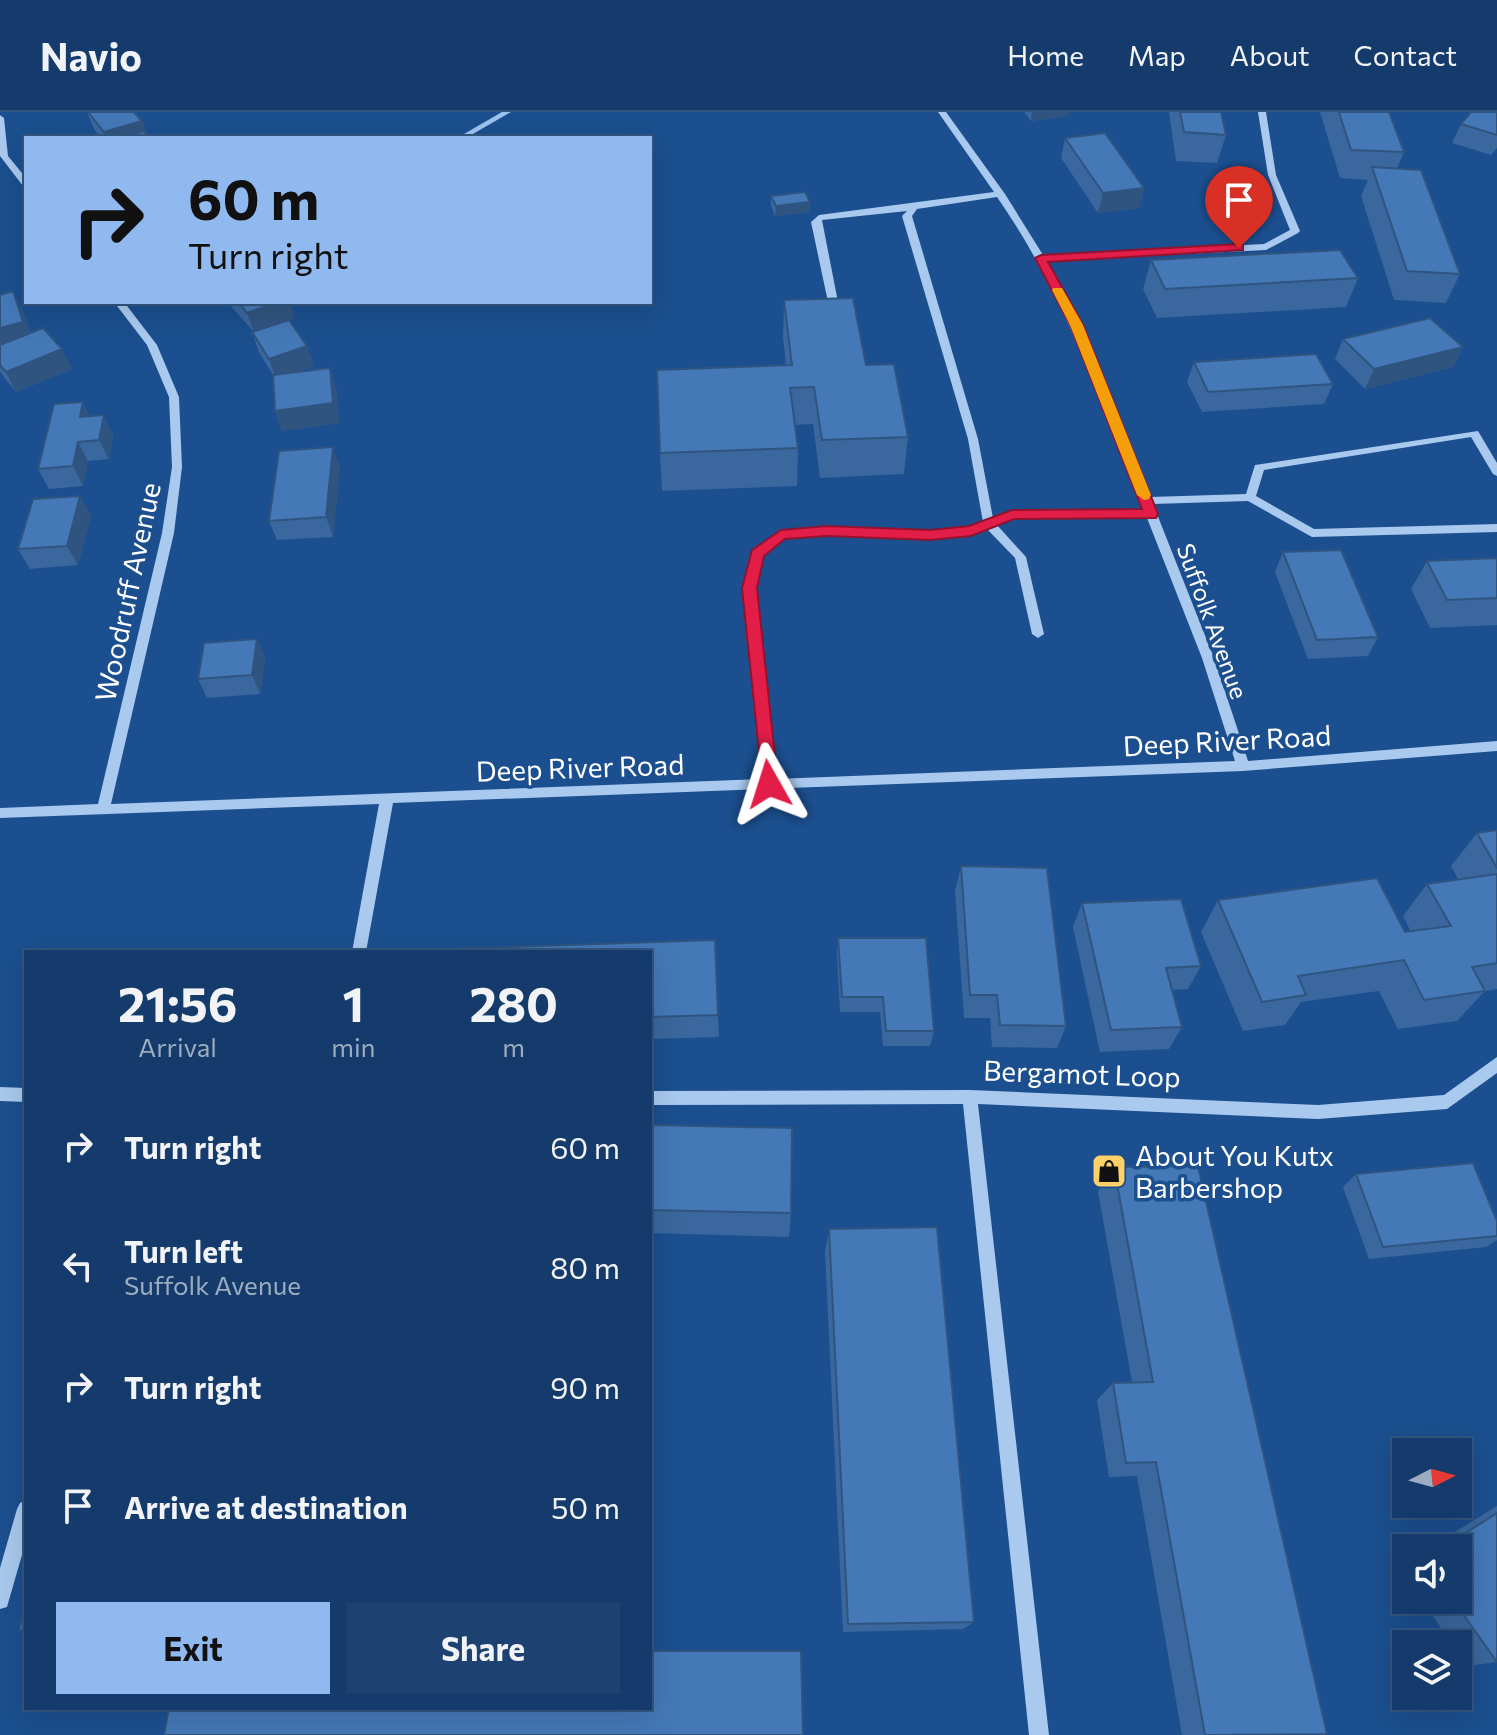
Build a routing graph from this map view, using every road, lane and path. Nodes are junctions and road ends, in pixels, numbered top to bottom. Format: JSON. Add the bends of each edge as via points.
{"nodes":[{"id":1,"x":942,"y":112,"type":"edge"},
{"id":2,"x":1262,"y":112,"type":"edge"},
{"id":3,"x":0,"y":118,"type":"edge"},
{"id":4,"x":24,"y":181,"type":"edge"},
{"id":5,"x":1001,"y":194,"type":"junction"},
{"id":6,"x":914,"y":207,"type":"junction"},
{"id":7,"x":1041,"y":258,"type":"junction"},
{"id":8,"x":833,"y":302,"type":"edge"},
{"id":9,"x":121,"y":304,"type":"edge"},
{"id":10,"x":1497,"y":472,"type":"edge"},
{"id":11,"x":1250,"y":497,"type":"junction"},
{"id":12,"x":1146,"y":501,"type":"junction"},
{"id":13,"x":1151,"y":514,"type":"junction"},
{"id":14,"x":989,"y":524,"type":"junction"},
{"id":15,"x":1497,"y":528,"type":"edge"},
{"id":16,"x":1038,"y":634,"type":"dead end"},
{"id":17,"x":1497,"y":746,"type":"edge"},
{"id":18,"x":1243,"y":766,"type":"junction"},
{"id":19,"x":769,"y":784,"type":"junction"},
{"id":20,"x":387,"y":798,"type":"junction"},
{"id":21,"x":103,"y":809,"type":"junction"},
{"id":22,"x":0,"y":813,"type":"edge"},
{"id":23,"x":359,"y":950,"type":"edge"},
{"id":24,"x":1497,"y":1064,"type":"edge"},
{"id":25,"x":0,"y":1094,"type":"edge"},
{"id":26,"x":24,"y":1095,"type":"edge"},
{"id":27,"x":970,"y":1097,"type":"junction"},
{"id":28,"x":652,"y":1098,"type":"edge"},
{"id":29,"x":24,"y":1516,"type":"edge"},
{"id":30,"x":0,"y":1600,"type":"edge"},
{"id":31,"x":1039,"y":1735,"type":"edge"}],
"edges":[{"from":1,"to":5,"type":"street","name":"Suffolk Avenue"},
{"from":2,"to":7,"type":"street","via":[[1272,175],[1295,231],[1266,247]]},
{"from":3,"to":4,"type":"street","via":[[4,156]]},
{"from":5,"to":6,"type":"street"},
{"from":5,"to":7,"type":"street","name":"Suffolk Avenue"},
{"from":6,"to":8,"type":"street","via":[[819,218]]},
{"from":6,"to":14,"type":"street","via":[[907,216],[973,439]]},
{"from":7,"to":12,"type":"street","name":"Suffolk Avenue","via":[[1076,325]]},
{"from":9,"to":21,"type":"street","name":"Woodruff Avenue","via":[[152,345],[174,397],[177,467],[168,533]]},
{"from":10,"to":11,"type":"street","via":[[1474,433],[1259,467]]},
{"from":11,"to":12,"type":"street"},
{"from":11,"to":15,"type":"street","via":[[1312,533]]},
{"from":12,"to":13,"type":"street","name":"Suffolk Avenue"},
{"from":13,"to":14,"type":"street","via":[[1012,515]]},
{"from":13,"to":18,"type":"street","name":"Suffolk Avenue","via":[[1208,658]]},
{"from":14,"to":16,"type":"street","via":[[1020,557]]},
{"from":14,"to":19,"type":"street","via":[[930,535],[781,535],[757,553],[750,588]]},
{"from":17,"to":18,"type":"street","name":"Deep River Road"},
{"from":18,"to":19,"type":"street","name":"Deep River Road"},
{"from":19,"to":20,"type":"street","name":"Deep River Road"},
{"from":20,"to":21,"type":"street","name":"Deep River Road"},
{"from":20,"to":23,"type":"street"},
{"from":21,"to":22,"type":"street","name":"Deep River Road"},
{"from":24,"to":27,"type":"street","name":"Bergamot Loop","via":[[1447,1102],[1318,1112]]},
{"from":25,"to":26,"type":"street"},
{"from":27,"to":28,"type":"street","name":"Bergamot Loop"},
{"from":27,"to":31,"type":"street"},
{"from":29,"to":30,"type":"street"}]}
